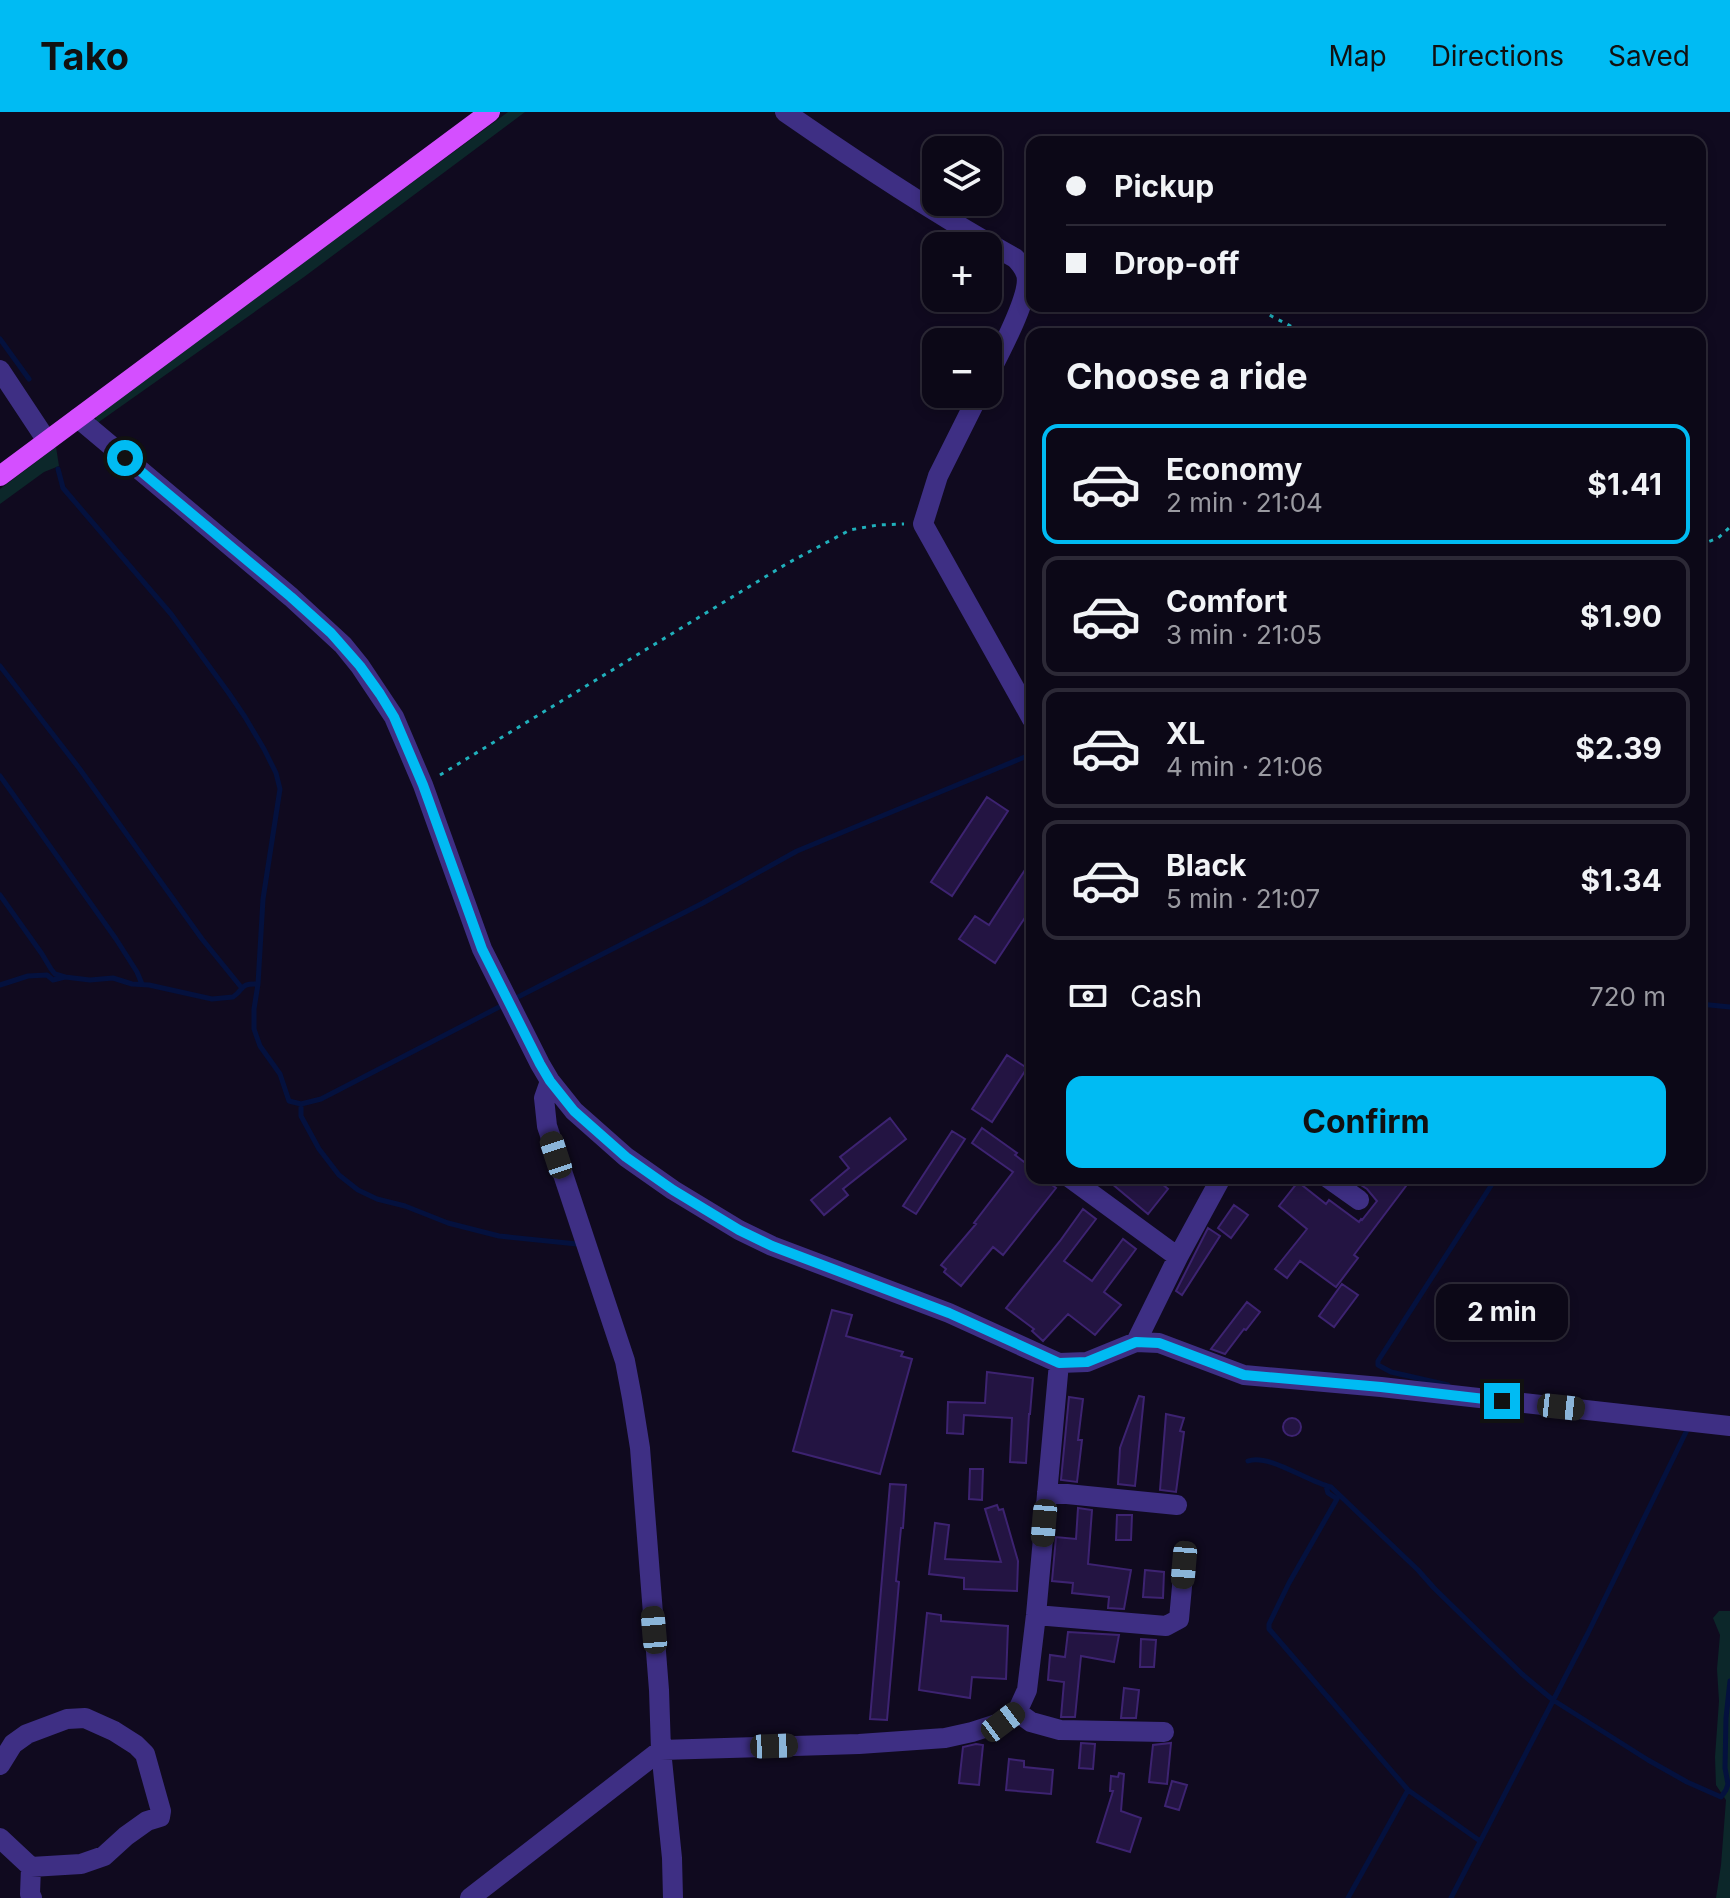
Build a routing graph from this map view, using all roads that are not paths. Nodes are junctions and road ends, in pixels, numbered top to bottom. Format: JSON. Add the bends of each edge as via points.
{"nodes":[{"id":1,"x":490,"y":112,"type":"edge"},
{"id":2,"x":785,"y":112,"type":"edge"},
{"id":3,"x":1026,"y":273,"type":"edge"},
{"id":4,"x":1026,"y":294,"type":"edge"},
{"id":5,"x":1002,"y":346,"type":"edge"},
{"id":6,"x":0,"y":370,"type":"edge"},
{"id":7,"x":972,"y":408,"type":"edge"},
{"id":8,"x":78,"y":418,"type":"junction"},
{"id":9,"x":47,"y":441,"type":"junction"},
{"id":10,"x":0,"y":476,"type":"edge"},
{"id":11,"x":1026,"y":708,"type":"edge"},
{"id":12,"x":550,"y":1081,"type":"junction"},
{"id":13,"x":1078,"y":1184,"type":"edge"},
{"id":14,"x":1218,"y":1184,"type":"edge"},
{"id":15,"x":1336,"y":1184,"type":"edge"},
{"id":16,"x":1359,"y":1200,"type":"dead end"},
{"id":17,"x":1178,"y":1257,"type":"junction"},
{"id":18,"x":1136,"y":1342,"type":"junction"},
{"id":19,"x":1059,"y":1363,"type":"junction"},
{"id":20,"x":1730,"y":1426,"type":"edge"},
{"id":21,"x":1047,"y":1492,"type":"junction"},
{"id":22,"x":1177,"y":1505,"type":"dead end"},
{"id":23,"x":1184,"y":1565,"type":"dead end"},
{"id":24,"x":1036,"y":1615,"type":"junction"},
{"id":25,"x":1017,"y":1712,"type":"junction"},
{"id":26,"x":1164,"y":1732,"type":"dead end"},
{"id":27,"x":661,"y":1750,"type":"junction"},
{"id":28,"x":0,"y":1765,"type":"edge"},
{"id":29,"x":0,"y":1838,"type":"edge"},
{"id":30,"x":31,"y":1867,"type":"junction"},
{"id":31,"x":32,"y":1898,"type":"edge"},
{"id":32,"x":470,"y":1898,"type":"edge"},
{"id":33,"x":673,"y":1898,"type":"edge"}],
"edges":[{"from":1,"to":8,"type":"main road"},
{"from":2,"to":3,"type":"street","via":[[869,171],[1019,262]]},
{"from":4,"to":5,"type":"street"},
{"from":6,"to":9,"type":"street"},
{"from":7,"to":11,"type":"street","via":[[938,476],[923,524]]},
{"from":8,"to":9,"type":"main road"},
{"from":8,"to":12,"type":"street","via":[[291,597],[343,645],[374,684],[423,785],[482,949]]},
{"from":9,"to":10,"type":"main road"},
{"from":12,"to":19,"type":"street","via":[[574,1111],[626,1157],[739,1230]]},
{"from":12,"to":27,"type":"street","via":[[544,1098],[547,1126],[632,1398]]},
{"from":13,"to":17,"type":"street"},
{"from":14,"to":17,"type":"street"},
{"from":15,"to":16,"type":"street"},
{"from":17,"to":18,"type":"street"},
{"from":18,"to":19,"type":"street","via":[[1087,1362]]},
{"from":18,"to":20,"type":"street","via":[[1159,1343],[1244,1375]]},
{"from":19,"to":21,"type":"street"},
{"from":21,"to":22,"type":"street"},
{"from":21,"to":24,"type":"street"},
{"from":23,"to":24,"type":"street","via":[[1179,1619],[1166,1626]]},
{"from":24,"to":25,"type":"street","via":[[1027,1690]]},
{"from":25,"to":26,"type":"street","via":[[1060,1730]]},
{"from":25,"to":27,"type":"street","via":[[1003,1722],[945,1738]]},
{"from":27,"to":32,"type":"street"},
{"from":27,"to":33,"type":"street"},
{"from":28,"to":30,"type":"street","via":[[27,1734],[67,1719],[85,1718],[114,1731],[145,1754],[160,1817],[147,1821],[104,1856],[81,1864]]},
{"from":29,"to":30,"type":"street"},
{"from":30,"to":31,"type":"street"}]}
